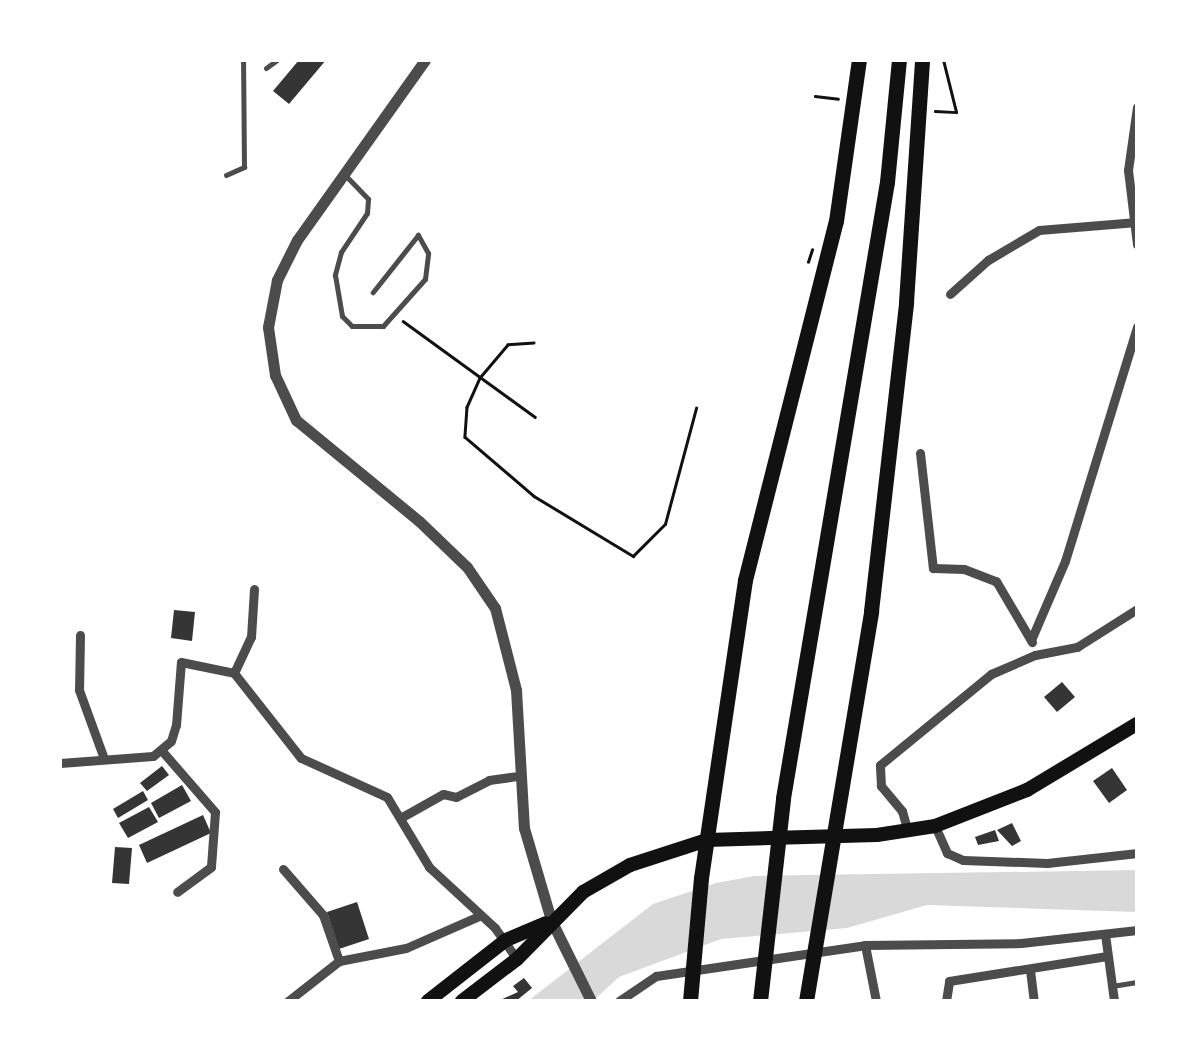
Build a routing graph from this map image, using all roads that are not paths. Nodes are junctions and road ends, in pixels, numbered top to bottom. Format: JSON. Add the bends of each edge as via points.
{"nodes":[{"id":1,"x":243,"y":60,"type":"edge"},
{"id":2,"x":277,"y":60,"type":"edge"},
{"id":3,"x":425,"y":60,"type":"edge"},
{"id":4,"x":859,"y":60,"type":"edge"},
{"id":5,"x":898,"y":60,"type":"edge"},
{"id":6,"x":922,"y":60,"type":"edge"},
{"id":7,"x":266,"y":68,"type":"dead end"},
{"id":8,"x":1137,"y":106,"type":"edge"},
{"id":9,"x":226,"y":175,"type":"dead end"},
{"id":10,"x":346,"y":176,"type":"junction"},
{"id":11,"x":1136,"y":223,"type":"edge"},
{"id":12,"x":1137,"y":244,"type":"edge"},
{"id":13,"x":373,"y":292,"type":"dead end"},
{"id":14,"x":950,"y":294,"type":"dead end"},
{"id":15,"x":1137,"y":327,"type":"edge"},
{"id":16,"x":920,"y":454,"type":"dead end"},
{"id":17,"x":254,"y":589,"type":"dead end"},
{"id":18,"x":1137,"y":610,"type":"edge"},
{"id":19,"x":80,"y":636,"type":"dead end"},
{"id":20,"x":1031,"y":640,"type":"junction"},
{"id":21,"x":1035,"y":655,"type":"junction"},
{"id":22,"x":234,"y":672,"type":"junction"},
{"id":23,"x":1137,"y":724,"type":"edge"},
{"id":24,"x":162,"y":751,"type":"junction"},
{"id":25,"x":103,"y":756,"type":"junction"},
{"id":26,"x":60,"y":762,"type":"edge"},
{"id":27,"x":517,"y":776,"type":"junction"},
{"id":28,"x":402,"y":817,"type":"junction"},
{"id":29,"x":935,"y":826,"type":"junction"},
{"id":30,"x":908,"y":832,"type":"junction"},
{"id":31,"x":833,"y":837,"type":"junction"},
{"id":32,"x":707,"y":840,"type":"junction"},
{"id":33,"x":1137,"y":852,"type":"edge"},
{"id":34,"x":283,"y":869,"type":"dead end"},
{"id":35,"x":177,"y":892,"type":"dead end"},
{"id":36,"x":478,"y":916,"type":"junction"},
{"id":37,"x":551,"y":920,"type":"junction"},
{"id":38,"x":1137,"y":930,"type":"edge"},
{"id":39,"x":1105,"y":934,"type":"junction"},
{"id":40,"x":506,"y":940,"type":"junction"},
{"id":41,"x":865,"y":945,"type":"junction"},
{"id":42,"x":812,"y":952,"type":"junction"},
{"id":43,"x":1108,"y":956,"type":"junction"},
{"id":44,"x":517,"y":958,"type":"junction"},
{"id":45,"x":340,"y":961,"type":"junction"},
{"id":46,"x":692,"y":968,"type":"junction"},
{"id":47,"x":1030,"y":970,"type":"junction"},
{"id":48,"x":1137,"y":982,"type":"edge"},
{"id":49,"x":1112,"y":986,"type":"junction"},
{"id":50,"x":288,"y":1001,"type":"edge"},
{"id":51,"x":428,"y":1001,"type":"edge"},
{"id":52,"x":462,"y":1001,"type":"edge"},
{"id":53,"x":592,"y":1001,"type":"edge"},
{"id":54,"x":618,"y":1001,"type":"edge"},
{"id":55,"x":690,"y":1001,"type":"edge"},
{"id":56,"x":760,"y":1001,"type":"edge"},
{"id":57,"x":806,"y":1001,"type":"edge"},
{"id":58,"x":876,"y":1001,"type":"edge"},
{"id":59,"x":946,"y":1001,"type":"edge"},
{"id":60,"x":1034,"y":1001,"type":"edge"},
{"id":61,"x":1114,"y":1001,"type":"edge"}],
"edges":[{"from":1,"to":9,"type":"lane","via":[[244,167]]},
{"from":2,"to":7,"type":"lane"},
{"from":3,"to":10,"type":"street"},
{"from":4,"to":32,"type":"highway","via":[[829,251],[745,580]]},
{"from":5,"to":56,"type":"highway","via":[[884,201],[783,798]]},
{"from":6,"to":31,"type":"highway","via":[[906,302],[873,592]]},
{"from":8,"to":11,"type":"street","via":[[1128,170]]},
{"from":10,"to":13,"type":"lane","via":[[368,199],[336,274],[342,316],[367,330],[394,315],[425,279],[428,253],[418,234]]},
{"from":10,"to":27,"type":"street","via":[[297,240],[277,280],[268,326],[275,375],[296,420],[420,521],[467,567],[494,608],[516,690]]},
{"from":11,"to":12,"type":"street"},
{"from":11,"to":14,"type":"street","via":[[1039,230],[988,260]]},
{"from":15,"to":20,"type":"street","via":[[1065,561]]},
{"from":16,"to":20,"type":"street","via":[[933,568],[964,568],[996,581]]},
{"from":17,"to":22,"type":"street","via":[[250,637]]},
{"from":18,"to":21,"type":"street","via":[[1077,647]]},
{"from":19,"to":25,"type":"street","via":[[79,690]]},
{"from":20,"to":21,"type":"street"},
{"from":21,"to":30,"type":"street","via":[[992,674],[880,765],[881,786],[902,810]]},
{"from":22,"to":24,"type":"street","via":[[182,662],[176,725]]},
{"from":22,"to":28,"type":"street","via":[[301,758],[387,797]]},
{"from":23,"to":29,"type":"main road","via":[[1027,790]]},
{"from":24,"to":25,"type":"street"},
{"from":24,"to":35,"type":"street","via":[[215,812],[211,867]]},
{"from":25,"to":26,"type":"street"},
{"from":27,"to":28,"type":"street","via":[[489,780],[456,797],[443,794]]},
{"from":27,"to":37,"type":"street","via":[[524,828]]},
{"from":28,"to":36,"type":"street","via":[[428,867]]},
{"from":29,"to":30,"type":"main road"},
{"from":29,"to":33,"type":"street","via":[[947,852],[964,860],[1047,863]]},
{"from":30,"to":31,"type":"main road"},
{"from":31,"to":32,"type":"main road"},
{"from":31,"to":42,"type":"highway"},
{"from":32,"to":37,"type":"main road","via":[[630,865]]},
{"from":32,"to":46,"type":"highway"},
{"from":34,"to":45,"type":"street","via":[[322,915]]},
{"from":36,"to":40,"type":"street"},
{"from":36,"to":45,"type":"street","via":[[406,948]]},
{"from":37,"to":40,"type":"main road"},
{"from":37,"to":44,"type":"main road"},
{"from":37,"to":53,"type":"street"},
{"from":38,"to":39,"type":"street"},
{"from":39,"to":41,"type":"street","via":[[1021,943]]},
{"from":39,"to":43,"type":"street"},
{"from":40,"to":44,"type":"street"},
{"from":40,"to":51,"type":"main road"},
{"from":41,"to":42,"type":"street"},
{"from":41,"to":58,"type":"street"},
{"from":42,"to":46,"type":"street"},
{"from":42,"to":57,"type":"highway"},
{"from":43,"to":47,"type":"street"},
{"from":43,"to":49,"type":"street"},
{"from":44,"to":52,"type":"main road"},
{"from":45,"to":50,"type":"street"},
{"from":46,"to":54,"type":"street","via":[[656,976]]},
{"from":46,"to":55,"type":"highway"},
{"from":47,"to":59,"type":"street","via":[[949,982]]},
{"from":47,"to":60,"type":"street"},
{"from":48,"to":49,"type":"lane"},
{"from":49,"to":61,"type":"street"}]}
